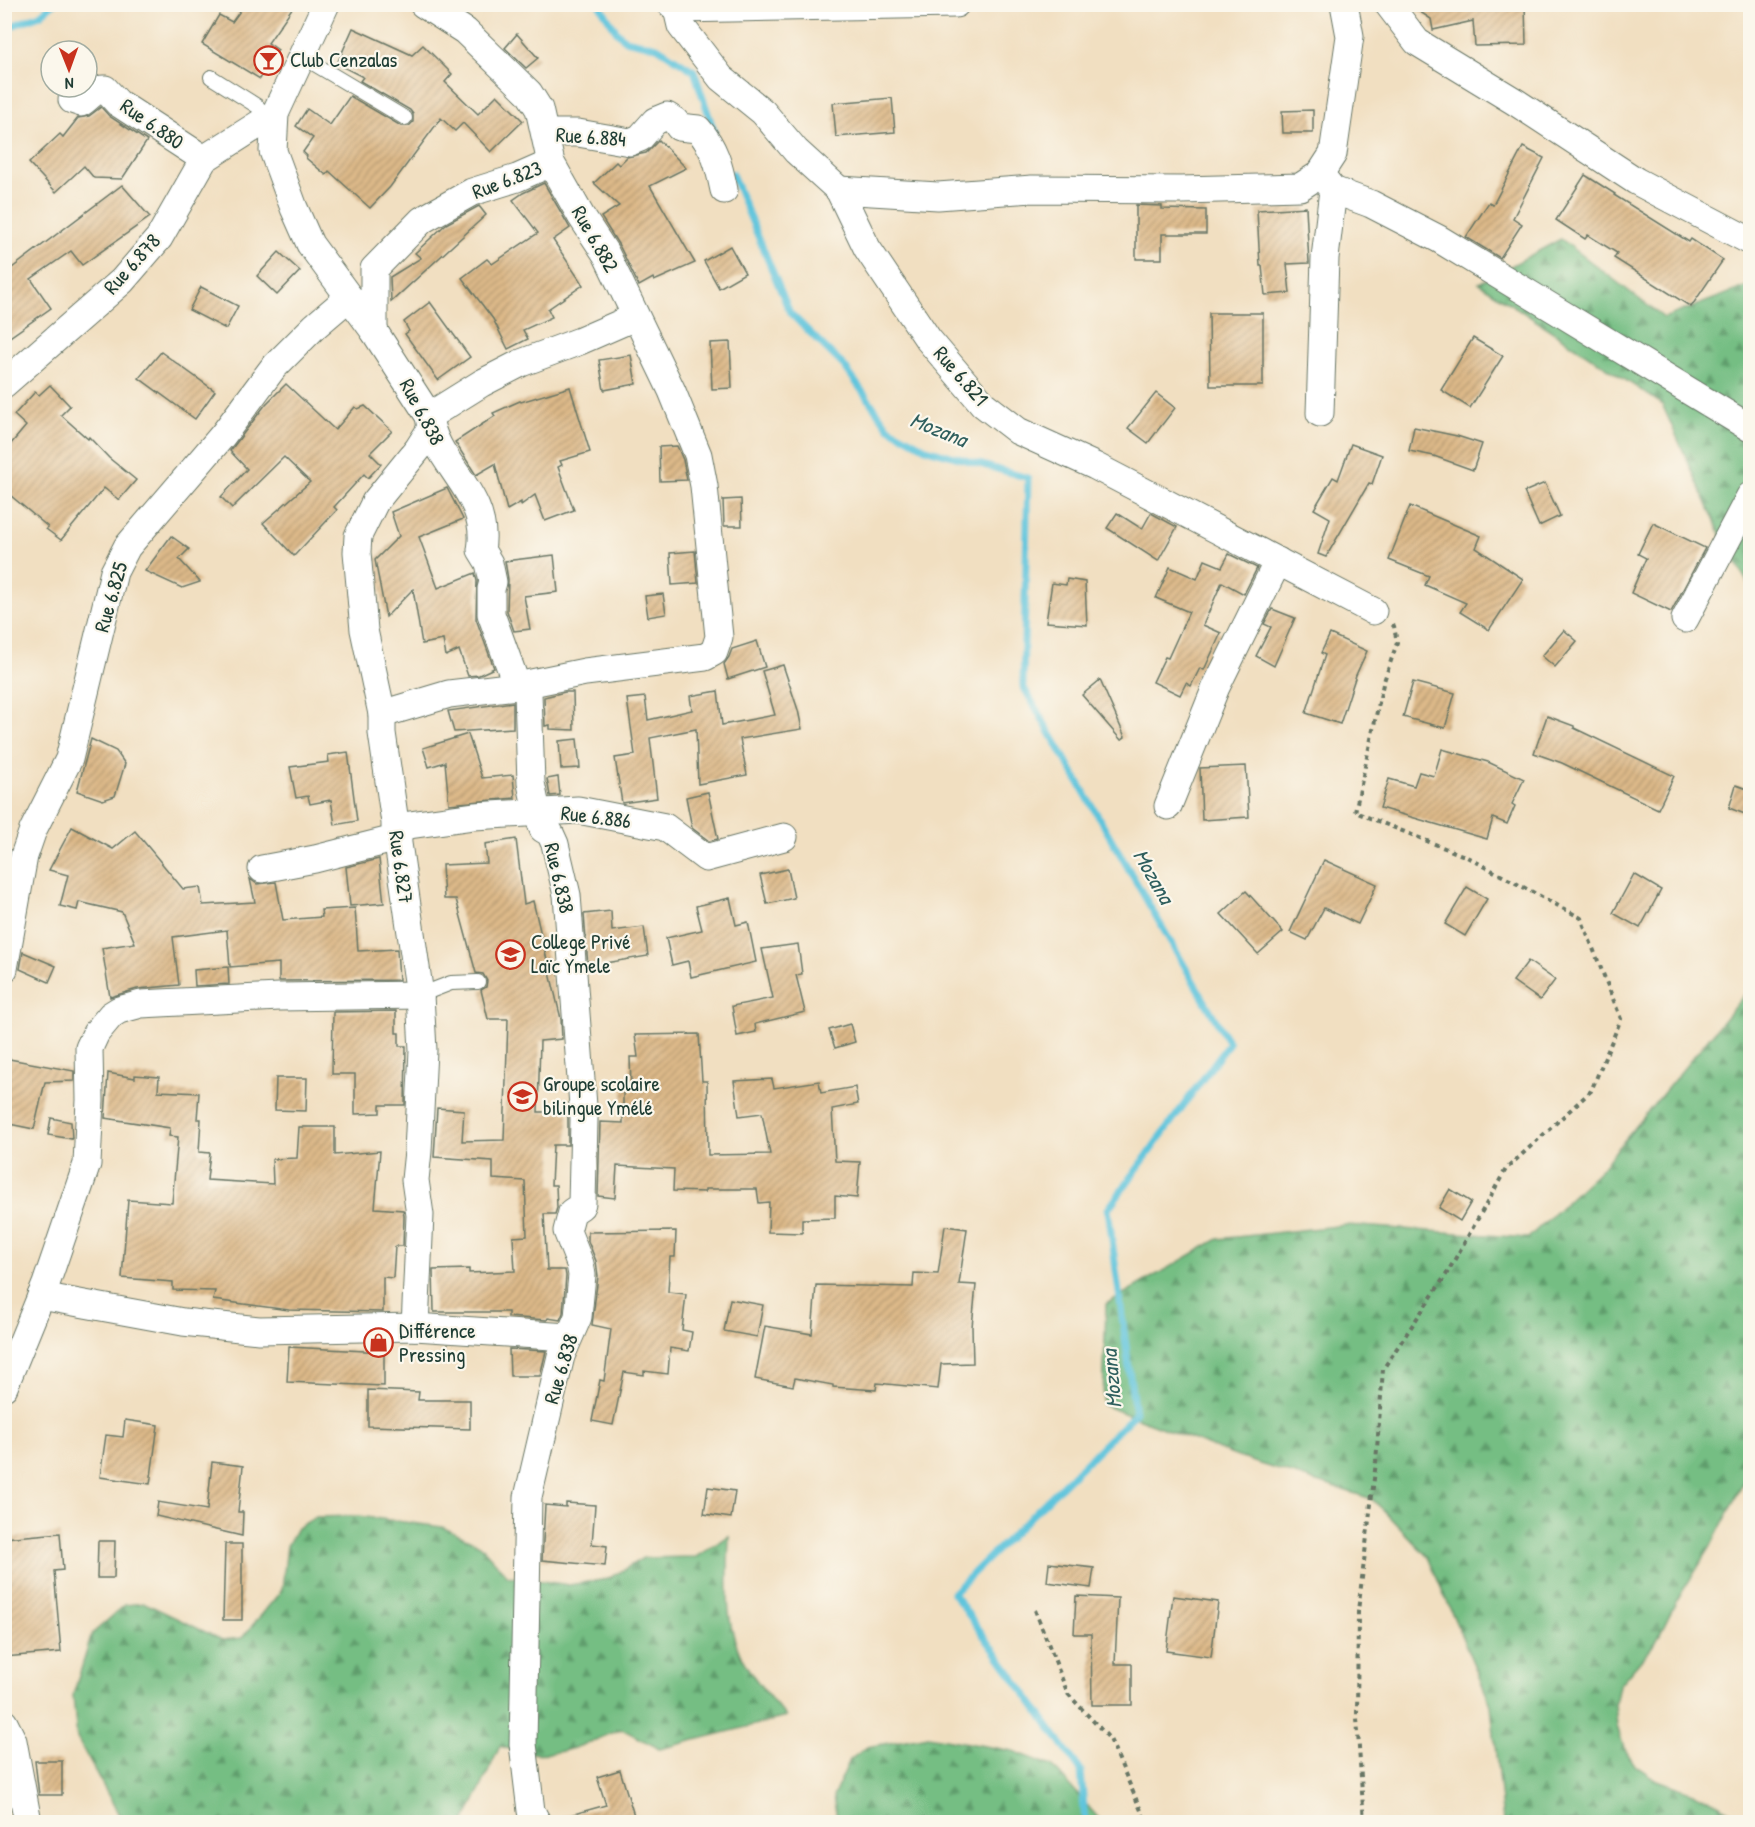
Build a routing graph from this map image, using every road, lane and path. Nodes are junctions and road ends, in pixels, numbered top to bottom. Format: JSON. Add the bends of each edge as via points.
{"nodes":[{"id":1,"x":326,"y":4,"type":"edge"},
{"id":2,"x":423,"y":4,"type":"edge"},
{"id":3,"x":956,"y":4,"type":"edge"},
{"id":4,"x":1344,"y":4,"type":"edge"},
{"id":5,"x":1388,"y":4,"type":"edge"},
{"id":6,"x":674,"y":7,"type":"edge"},
{"id":7,"x":301,"y":56,"type":"junction"},
{"id":8,"x":211,"y":77,"type":"dead end"},
{"id":9,"x":72,"y":100,"type":"dead end"},
{"id":10,"x":271,"y":116,"type":"junction"},
{"id":11,"x":405,"y":118,"type":"dead end"},
{"id":12,"x":545,"y":134,"type":"junction"},
{"id":13,"x":204,"y":159,"type":"junction"},
{"id":14,"x":552,"y":163,"type":"junction"},
{"id":15,"x":1326,"y":182,"type":"junction"},
{"id":16,"x":724,"y":190,"type":"dead end"},
{"id":17,"x":839,"y":190,"type":"junction"},
{"id":18,"x":1750,"y":241,"type":"edge"},
{"id":19,"x":349,"y":297,"type":"junction"},
{"id":20,"x":635,"y":317,"type":"junction"},
{"id":21,"x":374,"y":331,"type":"junction"},
{"id":22,"x":4,"y":384,"type":"edge"},
{"id":23,"x":1320,"y":413,"type":"dead end"},
{"id":24,"x":430,"y":423,"type":"junction"},
{"id":25,"x":1750,"y":428,"type":"edge"},
{"id":26,"x":1750,"y":496,"type":"edge"},
{"id":27,"x":1278,"y":561,"type":"junction"},
{"id":28,"x":1373,"y":611,"type":"joint"},
{"id":29,"x":1685,"y":619,"type":"dead end"},
{"id":30,"x":517,"y":686,"type":"junction"},
{"id":31,"x":382,"y":714,"type":"junction"},
{"id":32,"x":1168,"y":806,"type":"dead end"},
{"id":33,"x":537,"y":812,"type":"junction"},
{"id":34,"x":397,"y":833,"type":"junction"},
{"id":35,"x":784,"y":837,"type":"dead end"},
{"id":36,"x":262,"y":869,"type":"dead end"},
{"id":37,"x":4,"y":969,"type":"edge"},
{"id":38,"x":478,"y":982,"type":"dead end"},
{"id":39,"x":420,"y":995,"type":"junction"},
{"id":40,"x":42,"y":1296,"type":"junction"},
{"id":41,"x":415,"y":1327,"type":"junction"},
{"id":42,"x":568,"y":1337,"type":"junction"},
{"id":43,"x":4,"y":1387,"type":"edge"},
{"id":44,"x":1035,"y":1610,"type":"dead end"},
{"id":45,"x":4,"y":1723,"type":"edge"},
{"id":46,"x":28,"y":1822,"type":"edge"},
{"id":47,"x":537,"y":1822,"type":"edge"},
{"id":48,"x":1146,"y":1822,"type":"edge"},
{"id":49,"x":1364,"y":1822,"type":"edge"}],
"edges":[{"from":1,"to":7,"type":"street","name":"Rue 6.838"},
{"from":2,"to":12,"type":"street","name":"Rue 6.823","via":[[465,31],[529,93],[539,109]]},
{"from":3,"to":6,"type":"street"},
{"from":4,"to":15,"type":"street","via":[[1350,36]]},
{"from":5,"to":18,"type":"street","via":[[1417,42],[1636,181]]},
{"from":6,"to":17,"type":"street","name":"Rue 6.821","via":[[681,27],[721,78],[763,112],[796,151]]},
{"from":7,"to":10,"type":"street","name":"Rue 6.838"},
{"from":7,"to":11,"type":"lane"},
{"from":8,"to":10,"type":"lane"},
{"from":9,"to":13,"type":"street","name":"Rue 6.880","via":[[81,103],[105,89],[118,103]]},
{"from":10,"to":13,"type":"street","name":"Rue 6.878"},
{"from":10,"to":19,"type":"street","name":"Rue 6.838","via":[[273,151],[294,208],[310,244]]},
{"from":12,"to":14,"type":"street","name":"Rue 6.823"},
{"from":12,"to":16,"type":"street","name":"Rue 6.884","via":[[578,133],[630,142],[640,138],[655,121],[668,116],[679,127],[698,129],[710,142]]},
{"from":13,"to":22,"type":"street","name":"Rue 6.878","via":[[159,238],[122,280]]},
{"from":14,"to":20,"type":"street","name":"Rue 6.882","via":[[606,254]]},
{"from":14,"to":21,"type":"street","name":"Rue 6.823","via":[[472,192],[422,220],[374,268]]},
{"from":15,"to":17,"type":"street","via":[[1300,187],[1032,189],[938,196]]},
{"from":15,"to":23,"type":"street"},
{"from":15,"to":25,"type":"street","via":[[1439,239]]},
{"from":17,"to":27,"type":"street","name":"Rue 6.821","via":[[867,248],[928,339],[983,404],[1018,431],[1095,466]]},
{"from":19,"to":21,"type":"street","name":"Rue 6.838"},
{"from":19,"to":37,"type":"street","name":"Rue 6.825","via":[[273,368],[223,435],[127,547],[114,572],[69,759],[24,856]]},
{"from":20,"to":24,"type":"street","via":[[482,383]]},
{"from":20,"to":30,"type":"street","name":"Rue 6.882","via":[[698,455],[719,637],[714,652],[705,657],[585,672]]},
{"from":21,"to":24,"type":"street","name":"Rue 6.838"},
{"from":24,"to":30,"type":"street","name":"Rue 6.838","via":[[478,511],[480,550],[489,563],[493,582],[491,614]]},
{"from":24,"to":31,"type":"street","name":"Rue 6.827","via":[[418,449],[375,502],[358,536],[364,630]]},
{"from":26,"to":29,"type":"street"},
{"from":27,"to":28,"type":"street","name":"Rue 6.821"},
{"from":27,"to":32,"type":"street","via":[[1216,687]]},
{"from":28,"to":49,"type":"path","via":[[1394,626],[1397,643],[1383,684],[1355,812],[1467,857],[1581,918],[1622,1019],[1591,1091],[1506,1169],[1446,1275],[1383,1369],[1358,1611],[1357,1718]]},
{"from":30,"to":31,"type":"street","name":"Rue 6.882","via":[[449,694]]},
{"from":30,"to":33,"type":"street","name":"Rue 6.838","via":[[528,693],[531,783]]},
{"from":31,"to":34,"type":"street","name":"Rue 6.827"},
{"from":33,"to":34,"type":"street","name":"Rue 6.886","via":[[474,816]]},
{"from":33,"to":35,"type":"street","name":"Rue 6.886","via":[[578,810],[665,827],[706,858]]},
{"from":33,"to":42,"type":"street","name":"Rue 6.838","via":[[543,829],[555,844],[567,895],[584,1108],[582,1203],[572,1212],[567,1231],[582,1275],[578,1317]]},
{"from":34,"to":36,"type":"street","name":"Rue 6.886","via":[[315,859]]},
{"from":34,"to":39,"type":"street","name":"Rue 6.827"},
{"from":38,"to":39,"type":"lane","via":[[451,984]]},
{"from":39,"to":40,"type":"street","via":[[141,1004],[111,1016],[89,1048],[87,1164]]},
{"from":39,"to":41,"type":"street","name":"Rue 6.827","via":[[423,1050],[415,1180],[420,1215]]},
{"from":40,"to":41,"type":"street","via":[[183,1322],[259,1330]]},
{"from":40,"to":43,"type":"street"},
{"from":41,"to":42,"type":"street"},
{"from":42,"to":47,"type":"street","name":"Rue 6.838","via":[[528,1497],[523,1744],[531,1811]]},
{"from":44,"to":48,"type":"path","via":[[1068,1694],[1110,1739]]},
{"from":45,"to":46,"type":"street","via":[[13,1741]]}]}
